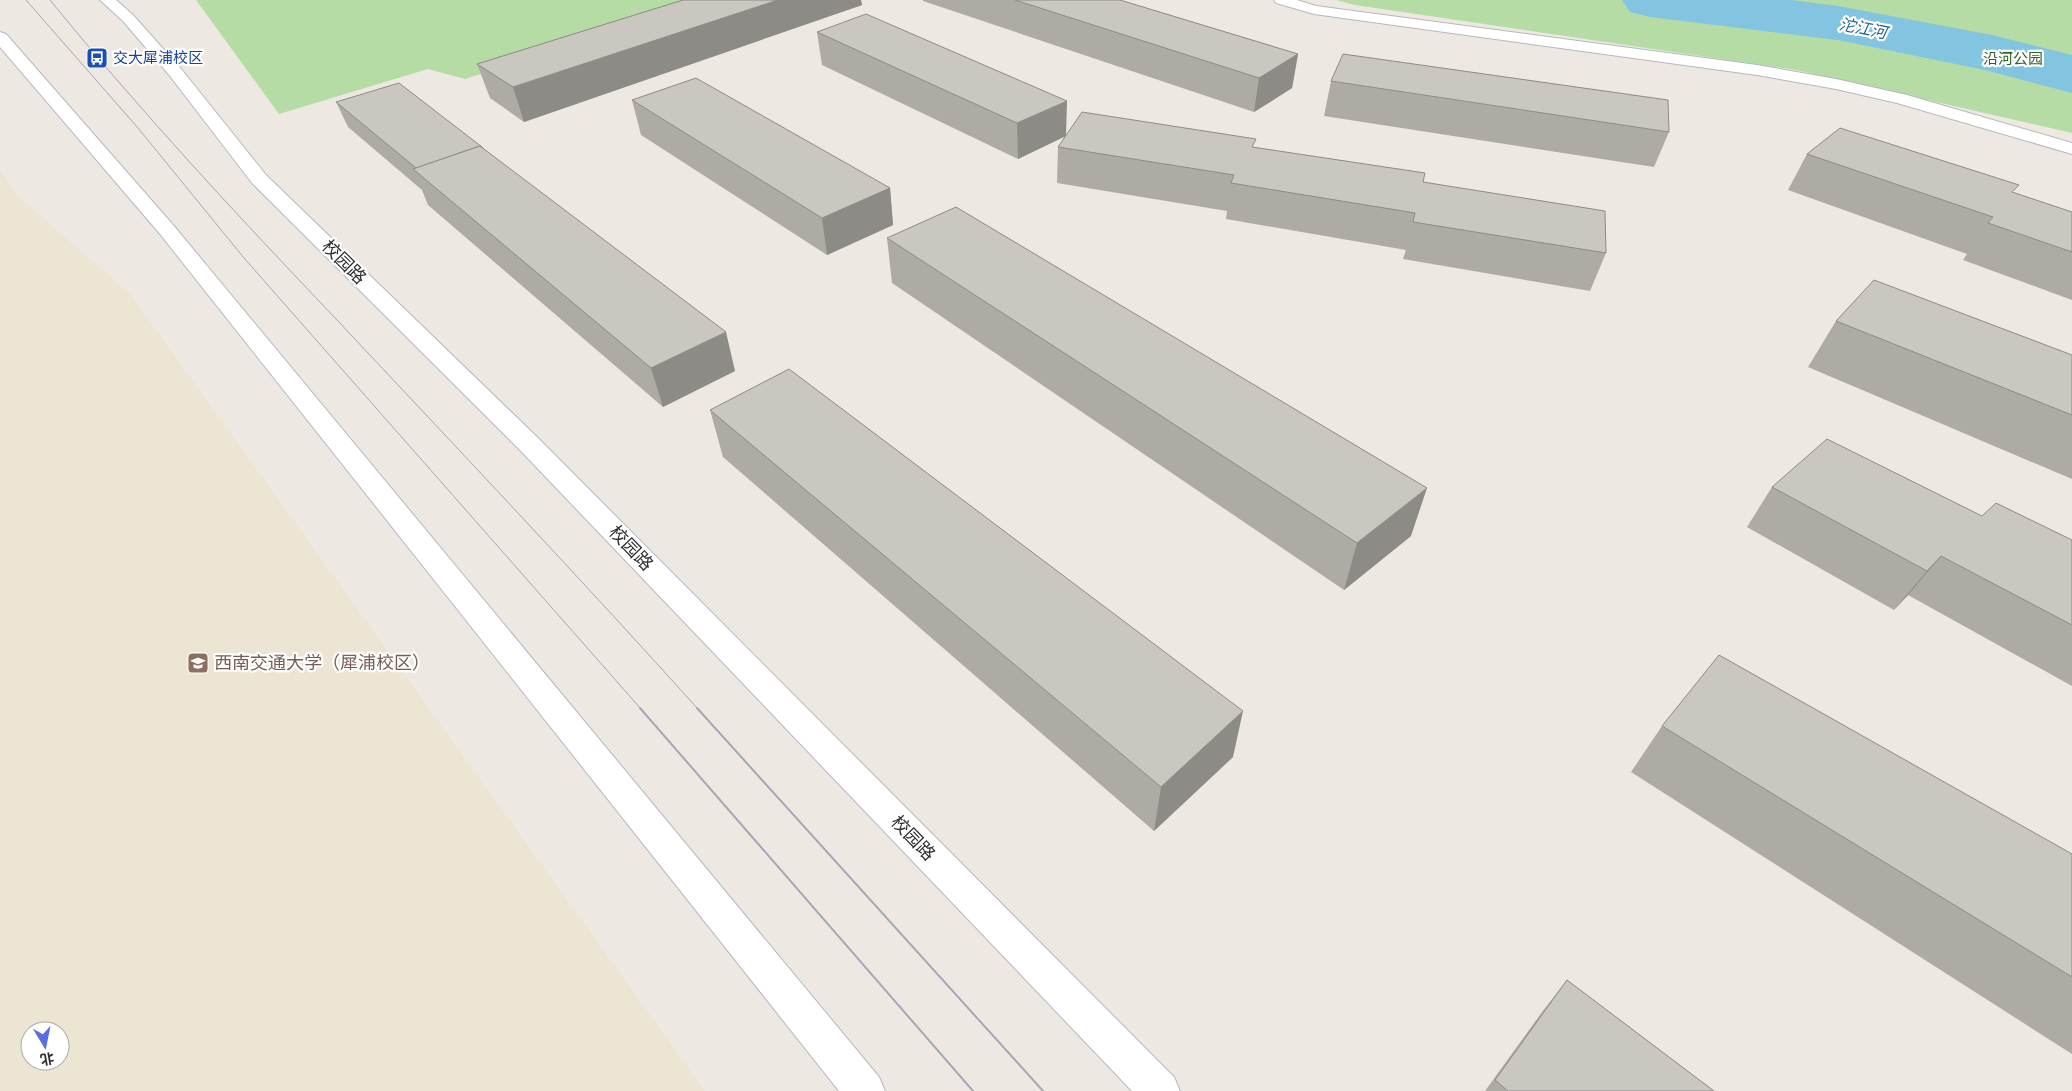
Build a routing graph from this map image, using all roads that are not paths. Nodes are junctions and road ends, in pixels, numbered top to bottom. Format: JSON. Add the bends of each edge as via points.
{"nodes":[{"id":1,"x":107,"y":0,"type":"edge"},
{"id":2,"x":1281,"y":0,"type":"edge"},
{"id":3,"x":0,"y":37,"type":"edge"},
{"id":4,"x":2072,"y":149,"type":"edge"},
{"id":5,"x":865,"y":1091,"type":"edge"},
{"id":6,"x":1160,"y":1091,"type":"edge"}],
"edges":[{"from":1,"to":6,"type":"street","name":"校园路","via":[[128,18],[176,73],[260,179],[528,443]]},
{"from":2,"to":4,"type":"street","via":[[1314,10],[1757,70],[1836,84],[1901,99]]},
{"from":3,"to":5,"type":"street","via":[[173,237]]}]}
